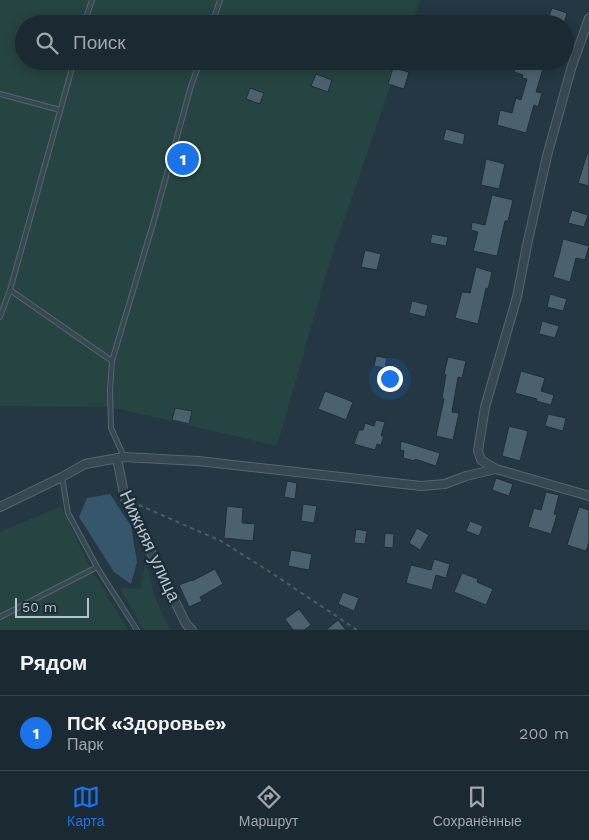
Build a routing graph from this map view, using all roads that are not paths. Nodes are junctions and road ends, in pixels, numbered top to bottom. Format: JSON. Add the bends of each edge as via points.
{"nodes":[{"id":1,"x":92,"y":0,"type":"edge"},
{"id":2,"x":220,"y":0,"type":"edge"},
{"id":3,"x":87,"y":15,"type":"edge"},
{"id":4,"x":215,"y":15,"type":"edge"},
{"id":5,"x":589,"y":18,"type":"edge"},
{"id":6,"x":574,"y":60,"type":"edge"},
{"id":7,"x":71,"y":70,"type":"edge"},
{"id":8,"x":197,"y":70,"type":"edge"},
{"id":9,"x":571,"y":70,"type":"edge"},
{"id":10,"x":0,"y":94,"type":"edge"},
{"id":11,"x":60,"y":110,"type":"junction"},
{"id":12,"x":10,"y":290,"type":"junction"},
{"id":13,"x":0,"y":317,"type":"edge"},
{"id":14,"x":112,"y":361,"type":"junction"},
{"id":15,"x":120,"y":458,"type":"junction"},
{"id":16,"x":496,"y":469,"type":"junction"},
{"id":17,"x":62,"y":477,"type":"junction"},
{"id":18,"x":589,"y":496,"type":"edge"},
{"id":19,"x":0,"y":508,"type":"edge"},
{"id":20,"x":98,"y":567,"type":"junction"},
{"id":21,"x":0,"y":617,"type":"edge"},
{"id":22,"x":137,"y":630,"type":"edge"},
{"id":23,"x":192,"y":630,"type":"edge"}],
"edges":[{"from":1,"to":3,"type":"lane"},
{"from":2,"to":4,"type":"lane"},
{"from":5,"to":6,"type":"street"},
{"from":7,"to":11,"type":"lane"},
{"from":8,"to":14,"type":"lane"},
{"from":9,"to":16,"type":"street","via":[[517,297],[485,407],[478,451],[481,460]]},
{"from":10,"to":11,"type":"lane"},
{"from":11,"to":12,"type":"lane"},
{"from":12,"to":13,"type":"lane"},
{"from":12,"to":14,"type":"lane"},
{"from":14,"to":15,"type":"lane","via":[[111,428]]},
{"from":15,"to":16,"type":"street","via":[[198,460],[421,486],[445,484]]},
{"from":15,"to":17,"type":"street","via":[[85,464]]},
{"from":15,"to":23,"type":"street","name":"Нижняя улица","via":[[125,500],[186,624]]},
{"from":16,"to":18,"type":"street"},
{"from":17,"to":19,"type":"street"},
{"from":17,"to":20,"type":"lane","via":[[68,513]]},
{"from":20,"to":21,"type":"lane"},
{"from":20,"to":22,"type":"lane"}]}
